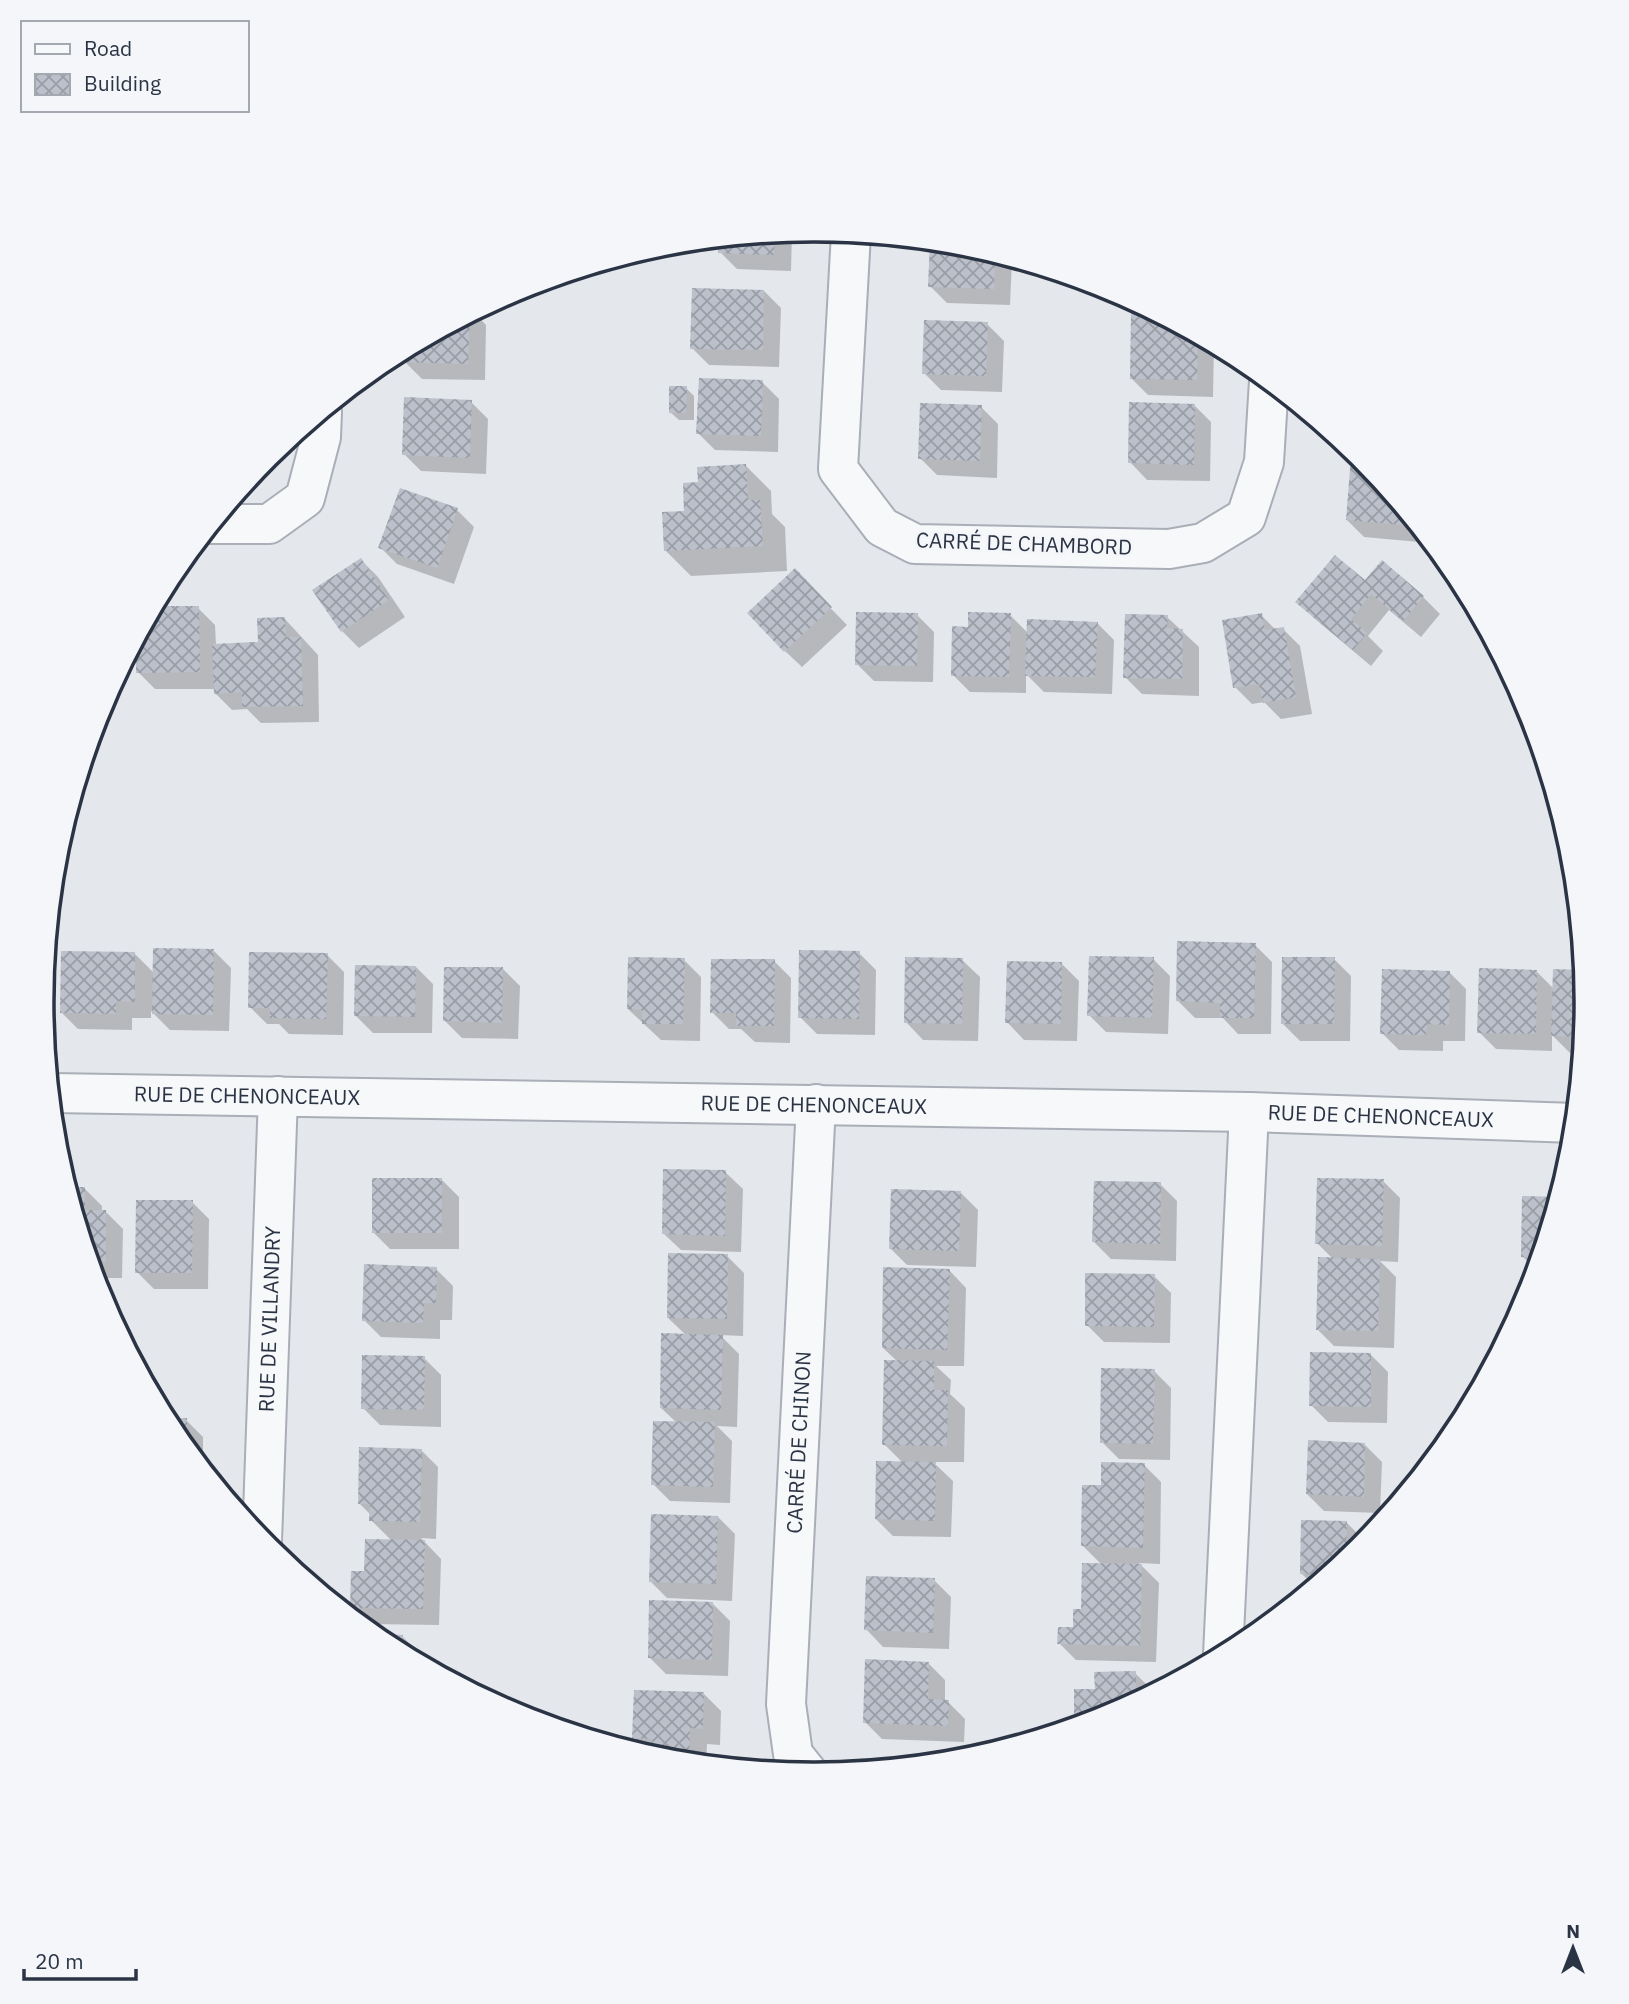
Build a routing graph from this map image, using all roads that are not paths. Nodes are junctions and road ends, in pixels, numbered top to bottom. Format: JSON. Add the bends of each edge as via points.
{"nodes":[{"id":1,"x":850,"y":243,"type":"edge"},
{"id":2,"x":1268,"y":393,"type":"edge"},
{"id":3,"x":322,"y":423,"type":"edge"},
{"id":4,"x":224,"y":524,"type":"edge"},
{"id":5,"x":60,"y":1093,"type":"edge"},
{"id":6,"x":278,"y":1096,"type":"junction"},
{"id":7,"x":816,"y":1104,"type":"junction"},
{"id":8,"x":1248,"y":1112,"type":"junction"},
{"id":9,"x":1564,"y":1123,"type":"edge"},
{"id":10,"x":263,"y":1524,"type":"edge"},
{"id":11,"x":1224,"y":1642,"type":"edge"},
{"id":12,"x":799,"y":1762,"type":"edge"}],
"edges":[{"from":1,"to":2,"type":"street","name":"CARRÉ DE CHAMBORD","via":[[838,469],[882,527],[915,544],[1169,549],[1203,543],[1246,517],[1264,462]]},
{"from":3,"to":4,"type":"street","via":[[305,498],[269,524]]},
{"from":5,"to":6,"type":"street","name":"RUE DE CHENONCEAUX"},
{"from":6,"to":7,"type":"street","name":"RUE DE CHENONCEAUX"},
{"from":6,"to":10,"type":"street","name":"RUE DE VILLANDRY"},
{"from":7,"to":8,"type":"street","name":"RUE DE CHENONCEAUX"},
{"from":7,"to":12,"type":"street","name":"CARRÉ DE CHINON","via":[[786,1704],[793,1754]]},
{"from":8,"to":9,"type":"street","name":"RUE DE CHENONCEAUX"},
{"from":8,"to":11,"type":"street"}]}
